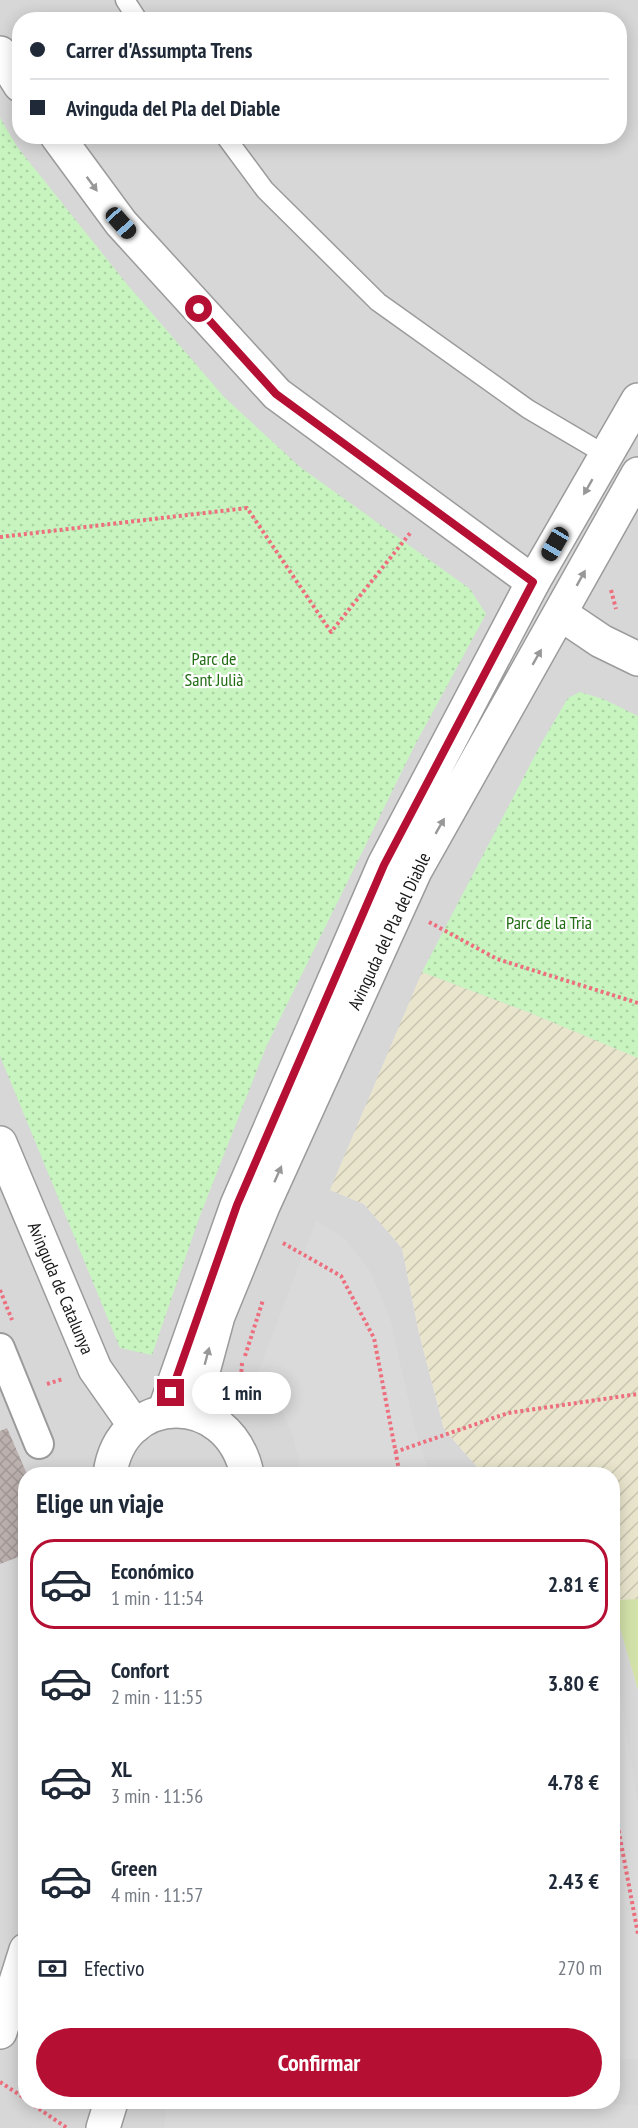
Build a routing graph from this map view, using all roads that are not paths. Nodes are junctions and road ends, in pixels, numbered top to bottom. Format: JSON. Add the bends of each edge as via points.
{"nodes":[{"id":1,"x":0,"y":53,"type":"edge"},
{"id":2,"x":12,"y":72,"type":"edge"},
{"id":3,"x":63,"y":144,"type":"edge"},
{"id":4,"x":231,"y":144,"type":"edge"},
{"id":5,"x":638,"y":400,"type":"edge"},
{"id":6,"x":606,"y":455,"type":"junction"},
{"id":7,"x":638,"y":474,"type":"edge"},
{"id":8,"x":533,"y":582,"type":"junction"},
{"id":9,"x":561,"y":614,"type":"junction"},
{"id":10,"x":638,"y":659,"type":"edge"},
{"id":11,"x":0,"y":1143,"type":"edge"},
{"id":12,"x":0,"y":1348,"type":"edge"},
{"id":13,"x":178,"y":1412,"type":"junction"},
{"id":14,"x":135,"y":1426,"type":"junction"},
{"id":15,"x":39,"y":1444,"type":"dead end"},
{"id":16,"x":111,"y":1467,"type":"edge"},
{"id":17,"x":246,"y":1467,"type":"edge"},
{"id":18,"x":18,"y":1975,"type":"edge"},
{"id":19,"x":0,"y":2032,"type":"edge"},
{"id":20,"x":109,"y":2109,"type":"edge"},
{"id":21,"x":103,"y":2128,"type":"edge"}],
"edges":[{"from":1,"to":2,"type":"street"},
{"from":3,"to":8,"type":"street","one_way":true,"via":[[121,223],[276,394]]},
{"from":4,"to":6,"type":"lane","via":[[265,190],[378,302],[528,409]]},
{"from":5,"to":6,"type":"street","name":"Avinguda del Pla del Diable"},
{"from":6,"to":8,"type":"street","name":"Avinguda del Pla del Diable","one_way":true},
{"from":9,"to":7,"type":"street","name":"Avinguda del Pla del Diable","one_way":true},
{"from":8,"to":13,"type":"street","name":"Avinguda del Pla del Diable","via":[[384,865],[237,1205]]},
{"from":9,"to":10,"type":"street","via":[[601,641]]},
{"from":13,"to":9,"type":"street","name":"Avinguda del Pla del Diable","one_way":true,"via":[[263,1206],[415,871]]},
{"from":11,"to":14,"type":"street","name":"Avinguda de Catalunya","via":[[95,1370]]},
{"from":12,"to":15,"type":"street"},
{"from":13,"to":14,"type":"street","via":[[149,1417]]},
{"from":13,"to":17,"type":"street","via":[[213,1420],[231,1435]]},
{"from":14,"to":16,"type":"street","via":[[120,1442]]},
{"from":18,"to":19,"type":"street"},
{"from":20,"to":21,"type":"street"}]}
